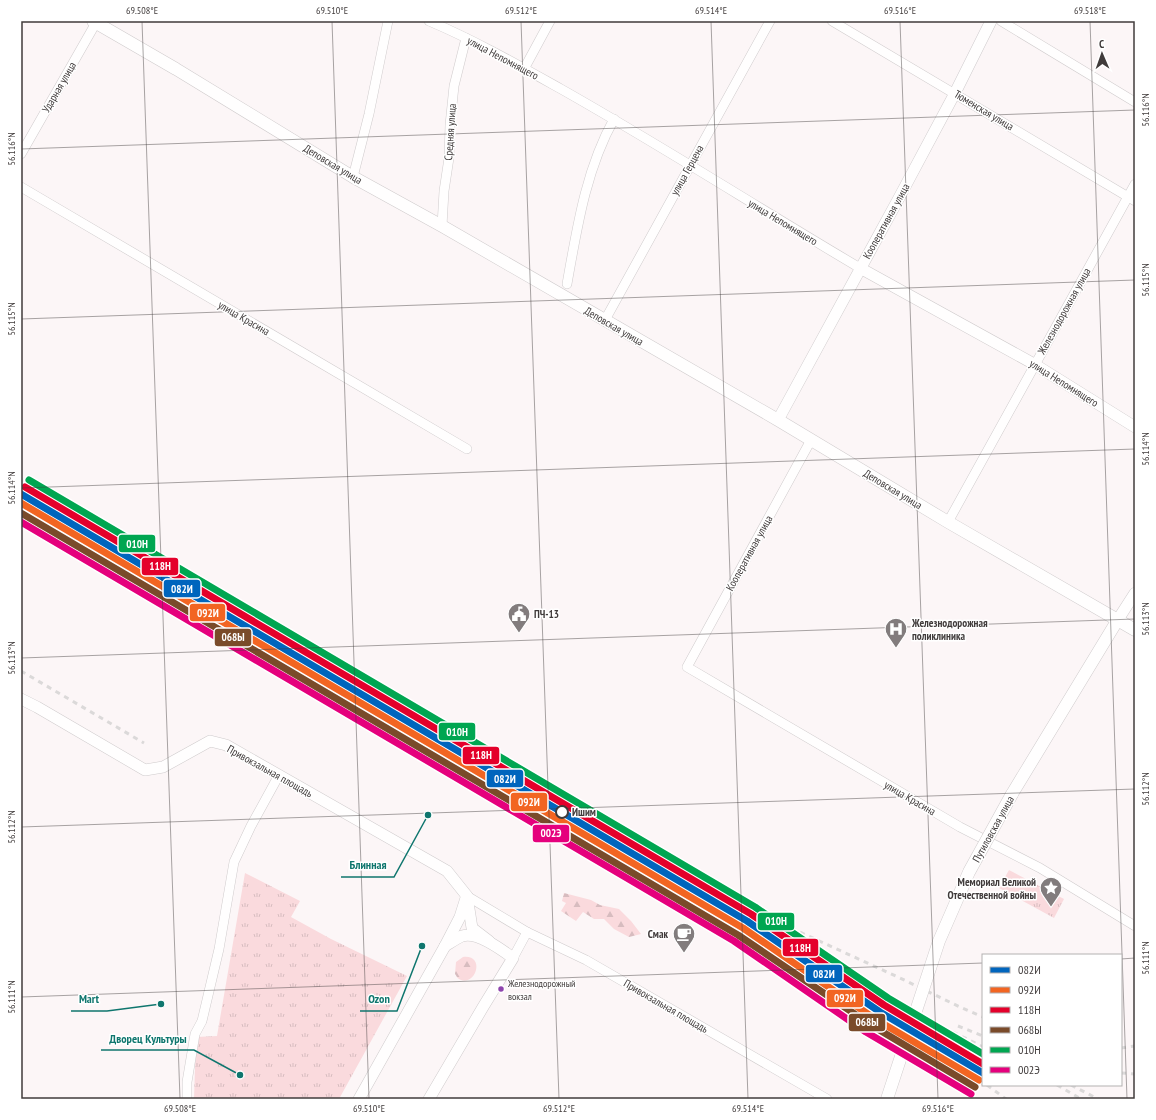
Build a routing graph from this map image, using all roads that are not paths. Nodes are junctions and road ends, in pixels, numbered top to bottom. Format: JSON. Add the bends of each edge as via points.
{"nodes":[{"id":1,"x":388,"y":21,"type":"edge"},
{"id":2,"x":550,"y":21,"type":"edge"},
{"id":3,"x":770,"y":21,"type":"edge"},
{"id":4,"x":832,"y":21,"type":"edge"},
{"id":5,"x":991,"y":21,"type":"edge"},
{"id":6,"x":1001,"y":21,"type":"edge"},
{"id":7,"x":95,"y":22,"type":"edge"},
{"id":8,"x":434,"y":22,"type":"edge"},
{"id":9,"x":466,"y":38,"type":"junction"},
{"id":10,"x":524,"y":69,"type":"junction"},
{"id":11,"x":955,"y":93,"type":"junction"},
{"id":12,"x":1135,"y":102,"type":"edge"},
{"id":13,"x":614,"y":119,"type":"junction"},
{"id":14,"x":21,"y":154,"type":"edge"},
{"id":15,"x":690,"y":166,"type":"junction"},
{"id":16,"x":354,"y":176,"type":"junction"},
{"id":17,"x":1135,"y":184,"type":"edge"},
{"id":18,"x":21,"y":187,"type":"edge"},
{"id":19,"x":1132,"y":198,"type":"edge"},
{"id":20,"x":442,"y":226,"type":"junction"},
{"id":21,"x":860,"y":268,"type":"junction"},
{"id":22,"x":567,"y":284,"type":"dead end"},
{"id":23,"x":605,"y":320,"type":"junction"},
{"id":24,"x":1034,"y":364,"type":"junction"},
{"id":25,"x":778,"y":420,"type":"junction"},
{"id":26,"x":1135,"y":427,"type":"edge"},
{"id":27,"x":811,"y":440,"type":"junction"},
{"id":28,"x":467,"y":449,"type":"dead end"},
{"id":29,"x":948,"y":522,"type":"junction"},
{"id":30,"x":1135,"y":593,"type":"edge"},
{"id":31,"x":1117,"y":621,"type":"junction"},
{"id":32,"x":1135,"y":630,"type":"edge"},
{"id":33,"x":687,"y":667,"type":"joint"},
{"id":34,"x":21,"y":699,"type":"edge"},
{"id":35,"x":279,"y":775,"type":"junction"},
{"id":36,"x":467,"y":896,"type":"junction"},
{"id":37,"x":1135,"y":926,"type":"edge"},
{"id":38,"x":528,"y":932,"type":"junction"},
{"id":39,"x":489,"y":941,"type":"junction"},
{"id":40,"x":445,"y":946,"type":"junction"},
{"id":41,"x":513,"y":958,"type":"junction"},
{"id":42,"x":187,"y":1099,"type":"edge"},
{"id":43,"x":359,"y":1099,"type":"edge"},
{"id":44,"x":429,"y":1099,"type":"edge"},
{"id":45,"x":827,"y":1099,"type":"edge"},
{"id":46,"x":887,"y":1099,"type":"edge"}],
"edges":[{"from":1,"to":16,"type":"street"},
{"from":2,"to":10,"type":"street"},
{"from":3,"to":15,"type":"street","name":"улица Герцена"},
{"from":4,"to":11,"type":"street","name":"Тюменская улица"},
{"from":5,"to":11,"type":"street","name":"Кооперативная улица"},
{"from":6,"to":12,"type":"street"},
{"from":7,"to":14,"type":"street","name":"Ударная улица"},
{"from":7,"to":16,"type":"main road","name":"Деповская улица"},
{"from":8,"to":9,"type":"street","name":"улица Непомнящего"},
{"from":9,"to":10,"type":"street","name":"улица Непомнящего"},
{"from":9,"to":20,"type":"street","name":"Средняя улица","via":[[454,86]]},
{"from":10,"to":13,"type":"street","name":"улица Непомнящего"},
{"from":11,"to":19,"type":"street","name":"Тюменская улица"},
{"from":11,"to":21,"type":"street","name":"Кооперативная улица"},
{"from":13,"to":15,"type":"street","name":"улица Непомнящего"},
{"from":13,"to":22,"type":"street","via":[[602,139],[581,209]]},
{"from":15,"to":21,"type":"street","name":"улица Непомнящего"},
{"from":15,"to":23,"type":"street","name":"улица Герцена"},
{"from":16,"to":20,"type":"main road","name":"Деповская улица"},
{"from":17,"to":19,"type":"street","name":"Железнодорожная улица"},
{"from":18,"to":28,"type":"street","name":"улица Красина"},
{"from":19,"to":24,"type":"street","name":"Железнодорожная улица"},
{"from":20,"to":23,"type":"main road","name":"Деповская улица"},
{"from":21,"to":24,"type":"street","name":"улица Непомнящего"},
{"from":21,"to":25,"type":"street","name":"Кооперативная улица"},
{"from":23,"to":25,"type":"main road","name":"Деповская улица"},
{"from":24,"to":26,"type":"street","name":"улица Непомнящего"},
{"from":24,"to":29,"type":"street","name":"Железнодорожная улица"},
{"from":25,"to":27,"type":"main road","name":"Деповская улица"},
{"from":27,"to":29,"type":"main road","name":"Деповская улица"},
{"from":27,"to":33,"type":"street","name":"Кооперативная улица"},
{"from":29,"to":31,"type":"main road","name":"Деповская улица"},
{"from":30,"to":31,"type":"street"},
{"from":31,"to":32,"type":"main road","name":"Деповская улица"},
{"from":31,"to":46,"type":"main road","name":"Путиловская улица","bridge":true,"via":[[1012,794],[969,872],[939,941]]},
{"from":33,"to":37,"type":"street","name":"улица Красина","via":[[960,827],[1040,868]]},
{"from":34,"to":35,"type":"street","name":"Привокзальная площадь","via":[[145,770],[163,767],[210,741],[226,745]]},
{"from":35,"to":36,"type":"street","name":"Привокзальная площадь","via":[[447,872]]},
{"from":35,"to":42,"type":"street","via":[[250,826],[234,862],[219,950],[202,1021],[195,1034],[187,1082]]},
{"from":36,"to":38,"type":"street","name":"Привокзальная площадь"},
{"from":36,"to":39,"type":"street","via":[[472,928]]},
{"from":36,"to":40,"type":"street","via":[[460,917]]},
{"from":38,"to":41,"type":"street"},
{"from":38,"to":45,"type":"street","name":"Привокзальная площадь","via":[[586,960]]},
{"from":39,"to":40,"type":"street","via":[[462,936]]},
{"from":39,"to":41,"type":"street"},
{"from":40,"to":43,"type":"street"},
{"from":41,"to":44,"type":"street"}]}
